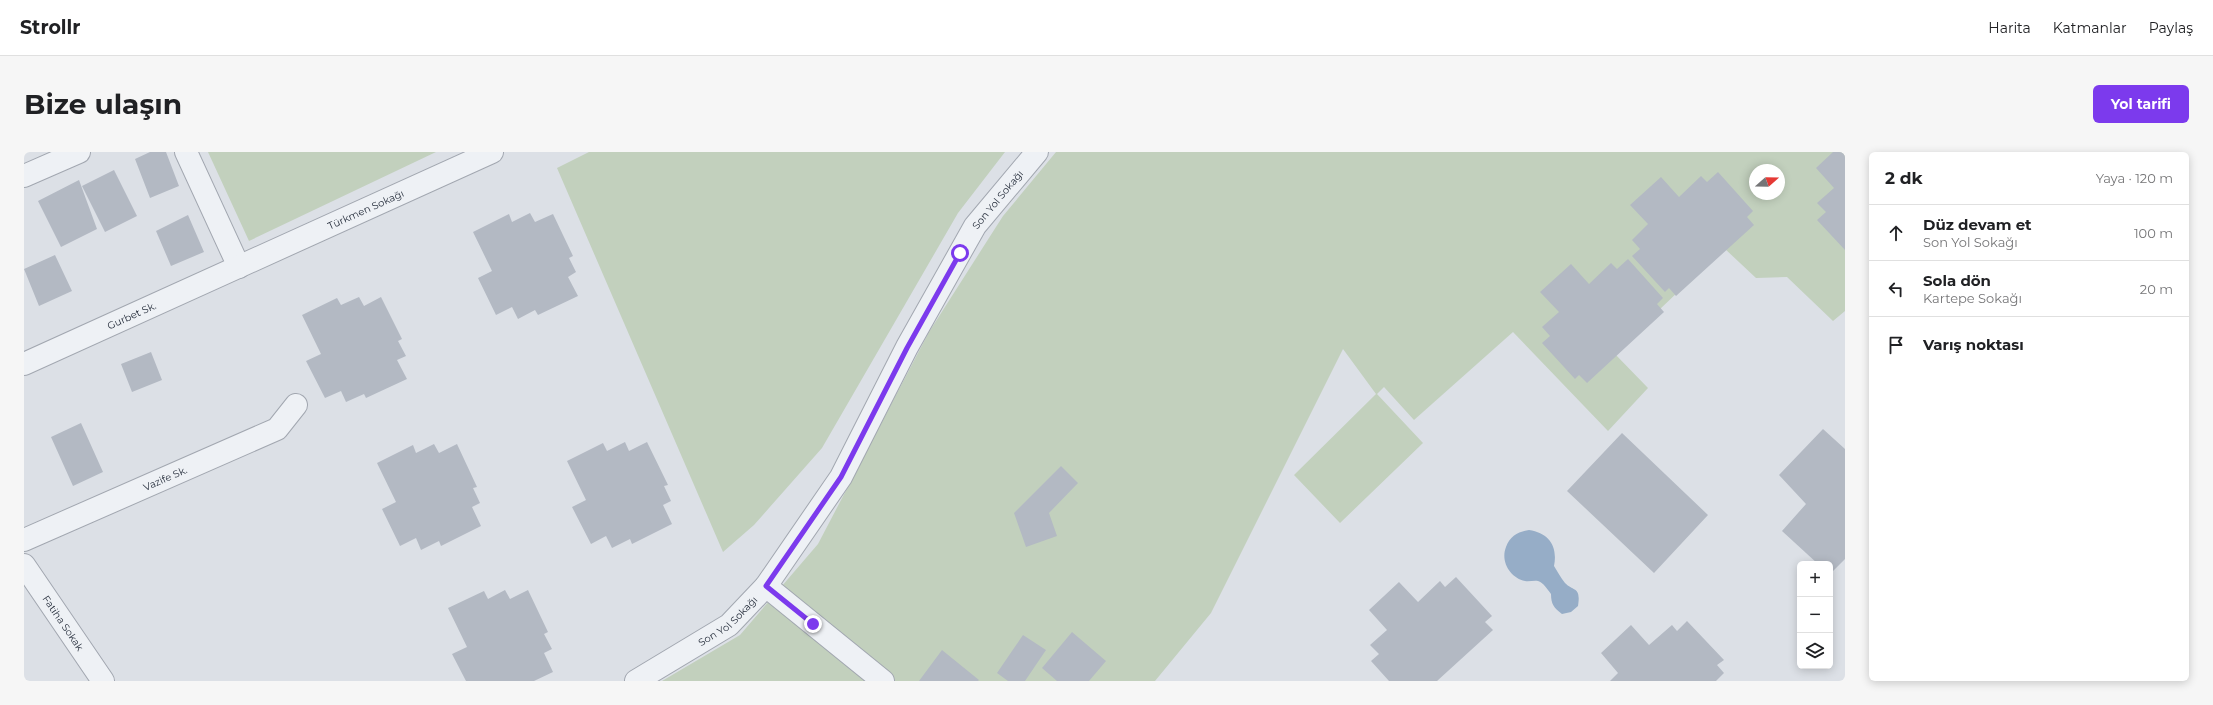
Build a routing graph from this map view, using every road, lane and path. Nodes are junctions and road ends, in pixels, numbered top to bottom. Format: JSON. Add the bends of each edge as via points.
{"nodes":[{"id":1,"x":79,"y":152,"type":"edge"},
{"id":2,"x":186,"y":152,"type":"edge"},
{"id":3,"x":492,"y":152,"type":"edge"},
{"id":4,"x":1037,"y":152,"type":"edge"},
{"id":5,"x":24,"y":176,"type":"edge"},
{"id":6,"x":239,"y":267,"type":"junction"},
{"id":7,"x":24,"y":364,"type":"edge"},
{"id":8,"x":296,"y":405,"type":"dead end"},
{"id":9,"x":24,"y":540,"type":"edge"},
{"id":10,"x":24,"y":565,"type":"edge"},
{"id":11,"x":766,"y":586,"type":"junction"},
{"id":12,"x":663,"y":675,"type":"edge"},
{"id":13,"x":103,"y":681,"type":"edge"},
{"id":14,"x":636,"y":681,"type":"edge"},
{"id":15,"x":884,"y":681,"type":"edge"}],
"edges":[{"from":1,"to":5,"type":"street"},
{"from":2,"to":6,"type":"street"},
{"from":3,"to":6,"type":"street","name":"Türkmen Sokağı"},
{"from":4,"to":11,"type":"street","name":"Son Yol Sokağı","via":[[976,226],[907,348],[841,477]]},
{"from":6,"to":7,"type":"street","name":"Gurbet Sk."},
{"from":8,"to":9,"type":"street","name":"Vazife Sk.","via":[[277,429]]},
{"from":10,"to":13,"type":"street","name":"Fatiha Sokak"},
{"from":11,"to":12,"type":"street","name":"Son Yol Sokağı","via":[[729,625]]},
{"from":11,"to":15,"type":"street"},
{"from":12,"to":14,"type":"street","name":"Son Yol Sokağı"}]}
